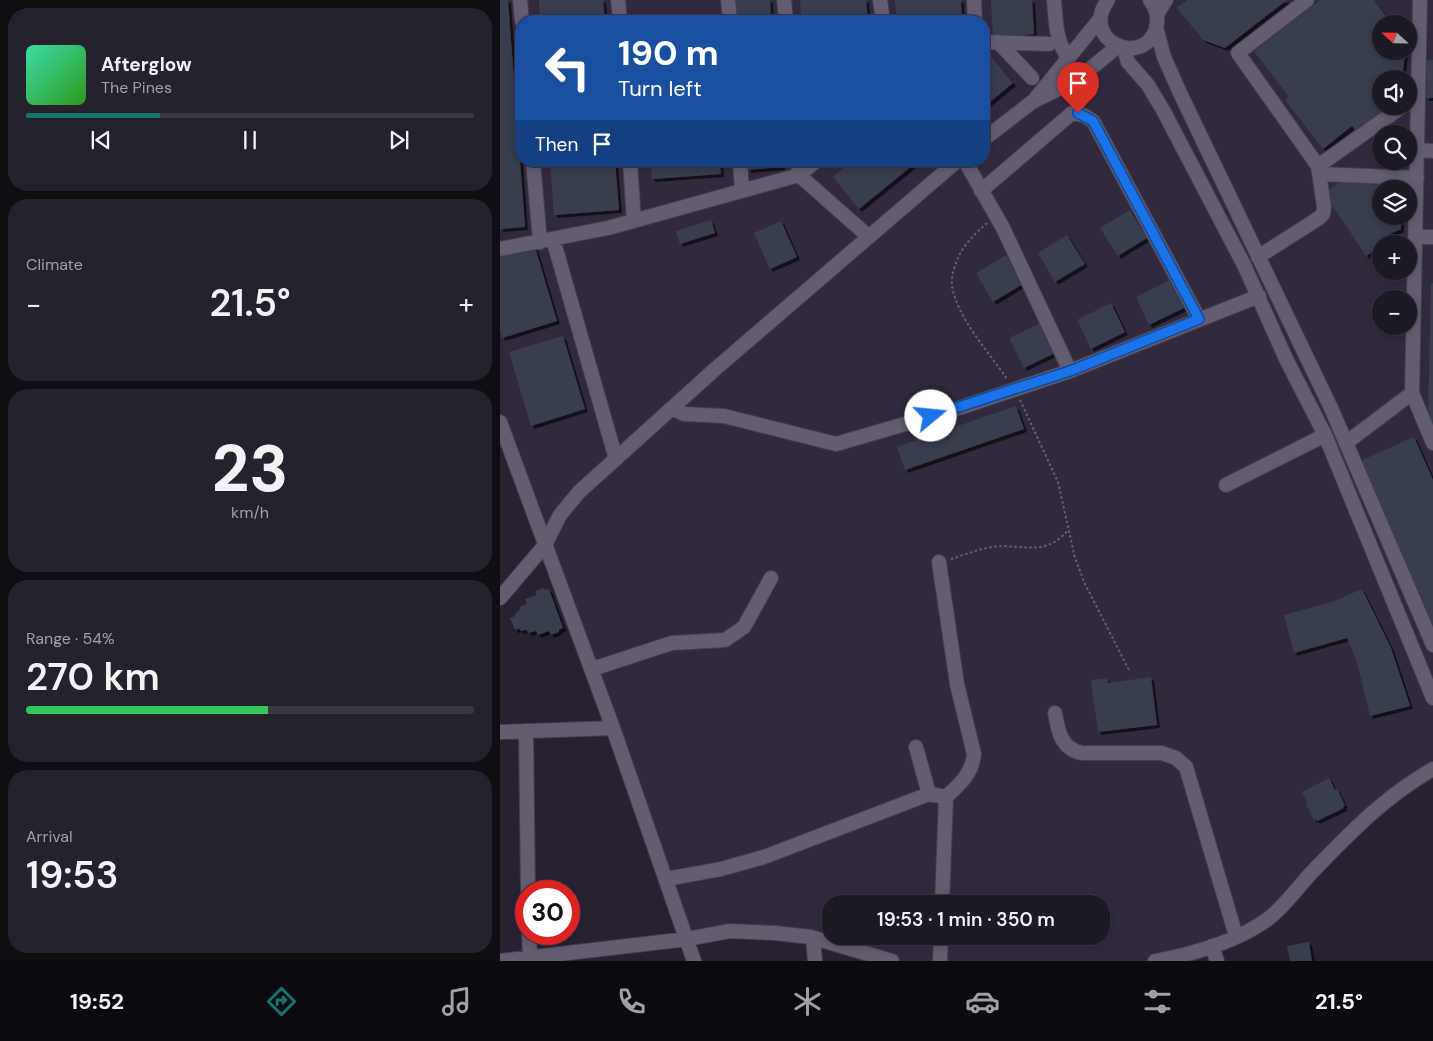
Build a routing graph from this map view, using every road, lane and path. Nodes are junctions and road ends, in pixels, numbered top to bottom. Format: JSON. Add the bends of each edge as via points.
{"nodes":[{"id":1,"x":520,"y":0,"type":"edge"},
{"id":2,"x":618,"y":0,"type":"edge"},
{"id":3,"x":728,"y":0,"type":"edge"},
{"id":4,"x":784,"y":0,"type":"edge"},
{"id":5,"x":880,"y":0,"type":"edge"},
{"id":6,"x":974,"y":0,"type":"edge"},
{"id":7,"x":1054,"y":0,"type":"edge"},
{"id":8,"x":1150,"y":0,"type":"edge"},
{"id":9,"x":1166,"y":0,"type":"edge"},
{"id":10,"x":1307,"y":0,"type":"edge"},
{"id":11,"x":1420,"y":0,"type":"edge"},
{"id":12,"x":1103,"y":6,"type":"edge"},
{"id":13,"x":521,"y":15,"type":"edge"},
{"id":14,"x":619,"y":15,"type":"edge"},
{"id":15,"x":729,"y":15,"type":"edge"},
{"id":16,"x":785,"y":15,"type":"edge"},
{"id":17,"x":881,"y":15,"type":"edge"},
{"id":18,"x":975,"y":15,"type":"edge"},
{"id":19,"x":1157,"y":20,"type":"junction"},
{"id":20,"x":991,"y":42,"type":"edge"},
{"id":21,"x":1049,"y":44,"type":"dead end"},
{"id":22,"x":1121,"y":47,"type":"junction"},
{"id":23,"x":1068,"y":57,"type":"junction"},
{"id":24,"x":1416,"y":70,"type":"edge"},
{"id":25,"x":1032,"y":78,"type":"dead end"},
{"id":26,"x":1032,"y":102,"type":"junction"},
{"id":27,"x":1391,"y":115,"type":"edge"},
{"id":28,"x":990,"y":134,"type":"edge"},
{"id":29,"x":1417,"y":150,"type":"edge"},
{"id":30,"x":1433,"y":151,"type":"edge"},
{"id":31,"x":534,"y":167,"type":"edge"},
{"id":32,"x":630,"y":167,"type":"edge"},
{"id":33,"x":740,"y":167,"type":"edge"},
{"id":34,"x":950,"y":167,"type":"edge"},
{"id":35,"x":968,"y":167,"type":"edge"},
{"id":36,"x":799,"y":168,"type":"edge"},
{"id":37,"x":1319,"y":170,"type":"junction"},
{"id":38,"x":1417,"y":170,"type":"edge"},
{"id":39,"x":1417,"y":178,"type":"junction"},
{"id":40,"x":742,"y":190,"type":"junction"},
{"id":41,"x":981,"y":190,"type":"junction"},
{"id":42,"x":995,"y":215,"type":"junction"},
{"id":43,"x":634,"y":221,"type":"junction"},
{"id":44,"x":1416,"y":235,"type":"edge"},
{"id":45,"x":869,"y":237,"type":"junction"},
{"id":46,"x":1417,"y":237,"type":"edge"},
{"id":47,"x":1433,"y":237,"type":"edge"},
{"id":48,"x":546,"y":240,"type":"junction"},
{"id":49,"x":500,"y":250,"type":"edge"},
{"id":50,"x":1258,"y":257,"type":"junction"},
{"id":51,"x":1415,"y":280,"type":"edge"},
{"id":52,"x":1259,"y":296,"type":"junction"},
{"id":53,"x":1199,"y":319,"type":"junction"},
{"id":54,"x":1070,"y":371,"type":"junction"},
{"id":55,"x":1015,"y":389,"type":"junction"},
{"id":56,"x":1412,"y":393,"type":"junction"},
{"id":57,"x":672,"y":408,"type":"junction"},
{"id":58,"x":500,"y":422,"type":"edge"},
{"id":59,"x":1325,"y":435,"type":"junction"},
{"id":60,"x":1346,"y":443,"type":"junction"},
{"id":61,"x":1433,"y":443,"type":"edge"},
{"id":62,"x":506,"y":455,"type":"edge"},
{"id":63,"x":616,"y":459,"type":"junction"},
{"id":64,"x":1226,"y":485,"type":"dead end"},
{"id":65,"x":1069,"y":529,"type":"junction"},
{"id":66,"x":545,"y":545,"type":"junction"},
{"id":67,"x":939,"y":562,"type":"joint"},
{"id":68,"x":771,"y":578,"type":"dead end"},
{"id":69,"x":500,"y":598,"type":"edge"},
{"id":70,"x":1433,"y":645,"type":"edge"},
{"id":71,"x":592,"y":669,"type":"junction"},
{"id":72,"x":1130,"y":672,"type":"dead end"},
{"id":73,"x":1433,"y":698,"type":"edge"},
{"id":74,"x":1055,"y":713,"type":"dead end"},
{"id":75,"x":613,"y":728,"type":"junction"},
{"id":76,"x":526,"y":731,"type":"junction"},
{"id":77,"x":500,"y":732,"type":"edge"},
{"id":78,"x":916,"y":747,"type":"dead end"},
{"id":79,"x":1433,"y":768,"type":"edge"},
{"id":80,"x":929,"y":794,"type":"junction"},
{"id":81,"x":946,"y":797,"type":"junction"},
{"id":82,"x":666,"y":879,"type":"junction"},
{"id":83,"x":528,"y":880,"type":"edge"},
{"id":84,"x":942,"y":895,"type":"edge"},
{"id":85,"x":1236,"y":936,"type":"junction"},
{"id":86,"x":813,"y":938,"type":"junction"},
{"id":87,"x":687,"y":939,"type":"junction"},
{"id":88,"x":530,"y":945,"type":"edge"},
{"id":89,"x":940,"y":945,"type":"edge"},
{"id":90,"x":1212,"y":946,"type":"junction"},
{"id":91,"x":530,"y":956,"type":"junction"},
{"id":92,"x":576,"y":956,"type":"edge"},
{"id":93,"x":500,"y":960,"type":"edge"},
{"id":94,"x":694,"y":961,"type":"edge"},
{"id":95,"x":815,"y":961,"type":"edge"},
{"id":96,"x":892,"y":961,"type":"edge"},
{"id":97,"x":940,"y":961,"type":"edge"},
{"id":98,"x":1155,"y":961,"type":"edge"},
{"id":99,"x":1217,"y":961,"type":"edge"}],
"edges":[{"from":1,"to":13,"type":"street"},
{"from":2,"to":14,"type":"street"},
{"from":3,"to":15,"type":"street"},
{"from":4,"to":16,"type":"street"},
{"from":5,"to":17,"type":"street"},
{"from":6,"to":18,"type":"street"},
{"from":7,"to":23,"type":"street","via":[[1058,37]]},
{"from":8,"to":19,"type":"street"},
{"from":9,"to":19,"type":"street"},
{"from":10,"to":37,"type":"street","via":[[1238,53]]},
{"from":11,"to":24,"type":"street"},
{"from":12,"to":22,"type":"street","via":[[1103,32],[1112,43]]},
{"from":12,"to":23,"type":"street"},
{"from":19,"to":22,"type":"street","via":[[1150,39],[1144,44]]},
{"from":19,"to":50,"type":"street","via":[[1164,57]]},
{"from":20,"to":21,"type":"street"},
{"from":20,"to":25,"type":"street"},
{"from":22,"to":26,"type":"street","via":[[1060,88]]},
{"from":22,"to":52,"type":"street","via":[[1128,62],[1164,110]]},
{"from":23,"to":26,"type":"street"},
{"from":26,"to":28,"type":"street"},
{"from":27,"to":37,"type":"street"},
{"from":29,"to":30,"type":"street"},
{"from":31,"to":48,"type":"street"},
{"from":32,"to":43,"type":"street"},
{"from":33,"to":40,"type":"street"},
{"from":34,"to":45,"type":"street"},
{"from":35,"to":41,"type":"street"},
{"from":36,"to":40,"type":"street"},
{"from":36,"to":45,"type":"street"},
{"from":37,"to":39,"type":"street"},
{"from":37,"to":50,"type":"street","via":[[1324,207],[1321,216]]},
{"from":38,"to":39,"type":"street"},
{"from":39,"to":44,"type":"street"},
{"from":40,"to":43,"type":"street"},
{"from":41,"to":42,"type":"street"},
{"from":41,"to":53,"type":"street","via":[[1072,113],[1088,117]]},
{"from":42,"to":54,"type":"street"},
{"from":42,"to":55,"type":"path","via":[[964,248],[956,264],[952,284],[960,312]]},
{"from":43,"to":48,"type":"street"},
{"from":45,"to":57,"type":"street"},
{"from":46,"to":47,"type":"street"},
{"from":48,"to":49,"type":"street"},
{"from":48,"to":63,"type":"street"},
{"from":50,"to":60,"type":"street"},
{"from":51,"to":56,"type":"street"},
{"from":52,"to":53,"type":"street"},
{"from":52,"to":59,"type":"street","via":[[1286,360]]},
{"from":53,"to":54,"type":"street"},
{"from":54,"to":55,"type":"street"},
{"from":55,"to":57,"type":"street","via":[[836,444],[724,416],[684,414]]},
{"from":55,"to":65,"type":"path","via":[[1058,482]]},
{"from":56,"to":60,"type":"street"},
{"from":56,"to":61,"type":"street"},
{"from":57,"to":63,"type":"street"},
{"from":58,"to":62,"type":"street"},
{"from":59,"to":64,"type":"street"},
{"from":59,"to":73,"type":"street"},
{"from":60,"to":70,"type":"street"},
{"from":62,"to":66,"type":"street"},
{"from":63,"to":66,"type":"street","via":[[572,499],[554,524]]},
{"from":65,"to":67,"type":"path","via":[[1058,540],[1045,546],[1032,549],[992,547]]},
{"from":65,"to":72,"type":"path","via":[[1085,584]]},
{"from":66,"to":69,"type":"street"},
{"from":66,"to":71,"type":"street"},
{"from":67,"to":81,"type":"street","via":[[957,684],[974,754],[967,776]]},
{"from":68,"to":71,"type":"street","via":[[744,627],[725,640],[672,644]]},
{"from":71,"to":75,"type":"street"},
{"from":74,"to":85,"type":"street","via":[[1061,738],[1072,750],[1082,753],[1162,753],[1176,758],[1186,767]]},
{"from":75,"to":76,"type":"street"},
{"from":75,"to":82,"type":"street"},
{"from":76,"to":77,"type":"street"},
{"from":76,"to":83,"type":"street"},
{"from":78,"to":80,"type":"street"},
{"from":79,"to":85,"type":"street","via":[[1367,815],[1269,918]]},
{"from":80,"to":81,"type":"street"},
{"from":80,"to":82,"type":"street","via":[[764,857]]},
{"from":81,"to":84,"type":"street"},
{"from":82,"to":87,"type":"street"},
{"from":85,"to":90,"type":"street"},
{"from":86,"to":87,"type":"street","via":[[730,931]]},
{"from":86,"to":95,"type":"street"},
{"from":86,"to":96,"type":"street"},
{"from":87,"to":92,"type":"street"},
{"from":87,"to":94,"type":"street"},
{"from":88,"to":91,"type":"street"},
{"from":89,"to":97,"type":"street"},
{"from":90,"to":98,"type":"street"},
{"from":90,"to":99,"type":"street"},
{"from":91,"to":92,"type":"street"},
{"from":91,"to":93,"type":"street"}]}
